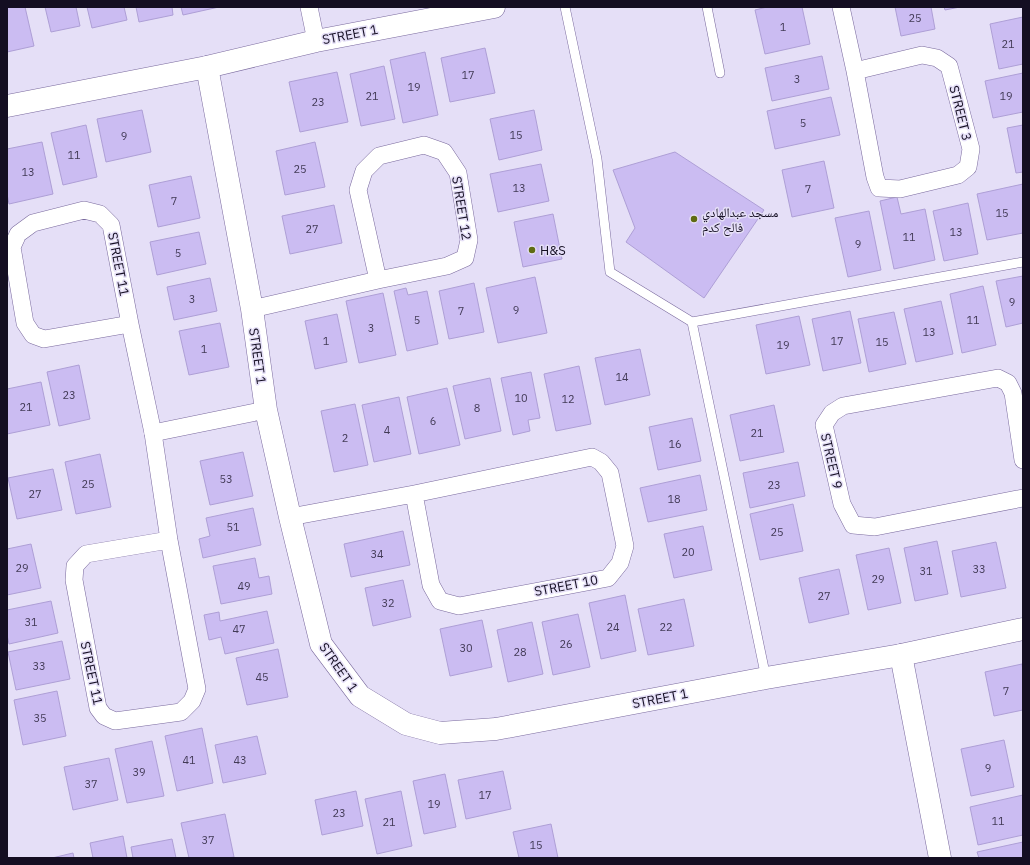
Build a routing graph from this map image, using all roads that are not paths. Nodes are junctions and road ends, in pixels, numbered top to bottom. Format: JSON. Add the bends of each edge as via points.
{"nodes":[{"id":1,"x":309,"y":7,"type":"edge"},
{"id":2,"x":494,"y":7,"type":"edge"},
{"id":3,"x":565,"y":7,"type":"edge"},
{"id":4,"x":707,"y":7,"type":"edge"},
{"id":5,"x":841,"y":7,"type":"edge"},
{"id":6,"x":316,"y":41,"type":"junction"},
{"id":7,"x":207,"y":67,"type":"junction"},
{"id":8,"x":855,"y":71,"type":"junction"},
{"id":9,"x":720,"y":73,"type":"dead end"},
{"id":10,"x":7,"y":106,"type":"edge"},
{"id":11,"x":1023,"y":262,"type":"edge"},
{"id":12,"x":378,"y":280,"type":"junction"},
{"id":13,"x":252,"y":309,"type":"junction"},
{"id":14,"x":692,"y":322,"type":"junction"},
{"id":15,"x":130,"y":324,"type":"junction"},
{"id":16,"x":266,"y":410,"type":"junction"},
{"id":17,"x":153,"y":433,"type":"junction"},
{"id":18,"x":1023,"y":460,"type":"edge"},
{"id":19,"x":414,"y":494,"type":"junction"},
{"id":20,"x":1023,"y":498,"type":"edge"},
{"id":21,"x":290,"y":518,"type":"junction"},
{"id":22,"x":169,"y":540,"type":"junction"},
{"id":23,"x":1023,"y":629,"type":"edge"},
{"id":24,"x":901,"y":655,"type":"junction"},
{"id":25,"x":766,"y":678,"type":"junction"},
{"id":26,"x":940,"y":858,"type":"edge"}],
"edges":[{"from":1,"to":6,"type":"street"},
{"from":2,"to":6,"type":"street","name":"STREET 1"},
{"from":3,"to":14,"type":"lane","via":[[597,159],[610,272]]},
{"from":4,"to":9,"type":"lane"},
{"from":5,"to":8,"type":"street","name":"STREET 3"},
{"from":6,"to":7,"type":"street","name":"STREET 1"},
{"from":7,"to":10,"type":"street","name":"STREET 1"},
{"from":7,"to":13,"type":"street","name":"STREET 1"},
{"from":8,"to":8,"type":"street","name":"STREET 3","via":[[879,188],[900,189],[958,175],[968,167],[970,149],[949,66],[937,58],[922,55]]},
{"from":11,"to":14,"type":"lane"},
{"from":12,"to":12,"type":"street","name":"STREET 12","via":[[447,266],[465,258],[469,240],[458,173],[444,152],[424,145],[379,156],[364,171],[358,190]]},
{"from":12,"to":13,"type":"street","name":"STREET 12"},
{"from":13,"to":16,"type":"street","name":"STREET 1"},
{"from":14,"to":25,"type":"lane"},
{"from":15,"to":15,"type":"street","name":"STREET 11","via":[[44,339],[33,335],[25,323],[12,247],[18,234],[32,223],[84,210],[100,214],[111,225]]},
{"from":15,"to":17,"type":"street","name":"STREET 11"},
{"from":16,"to":17,"type":"street"},
{"from":16,"to":21,"type":"street","name":"STREET 1"},
{"from":17,"to":22,"type":"street","name":"STREET 11"},
{"from":18,"to":20,"type":"street","name":"STREET 9","via":[[1013,393],[1008,383],[998,378],[843,406],[832,413],[824,425],[842,504],[853,525],[875,527]]},
{"from":19,"to":19,"type":"street","name":"STREET 10","via":[[592,457],[602,462],[610,473],[625,546],[620,563],[608,578],[459,606],[440,601],[431,585]]},
{"from":19,"to":21,"type":"street","name":"STREET 10"},
{"from":21,"to":25,"type":"street","name":"STREET 1","via":[[321,644],[360,696],[406,724],[440,733],[496,729]]},
{"from":22,"to":22,"type":"street","name":"STREET 11","via":[[198,689],[182,712],[115,720],[104,716],[98,708],[74,580],[75,566],[86,554]]},
{"from":23,"to":24,"type":"street","name":"STREET 1"},
{"from":24,"to":25,"type":"street","name":"STREET 1"},
{"from":24,"to":26,"type":"street"}]}
